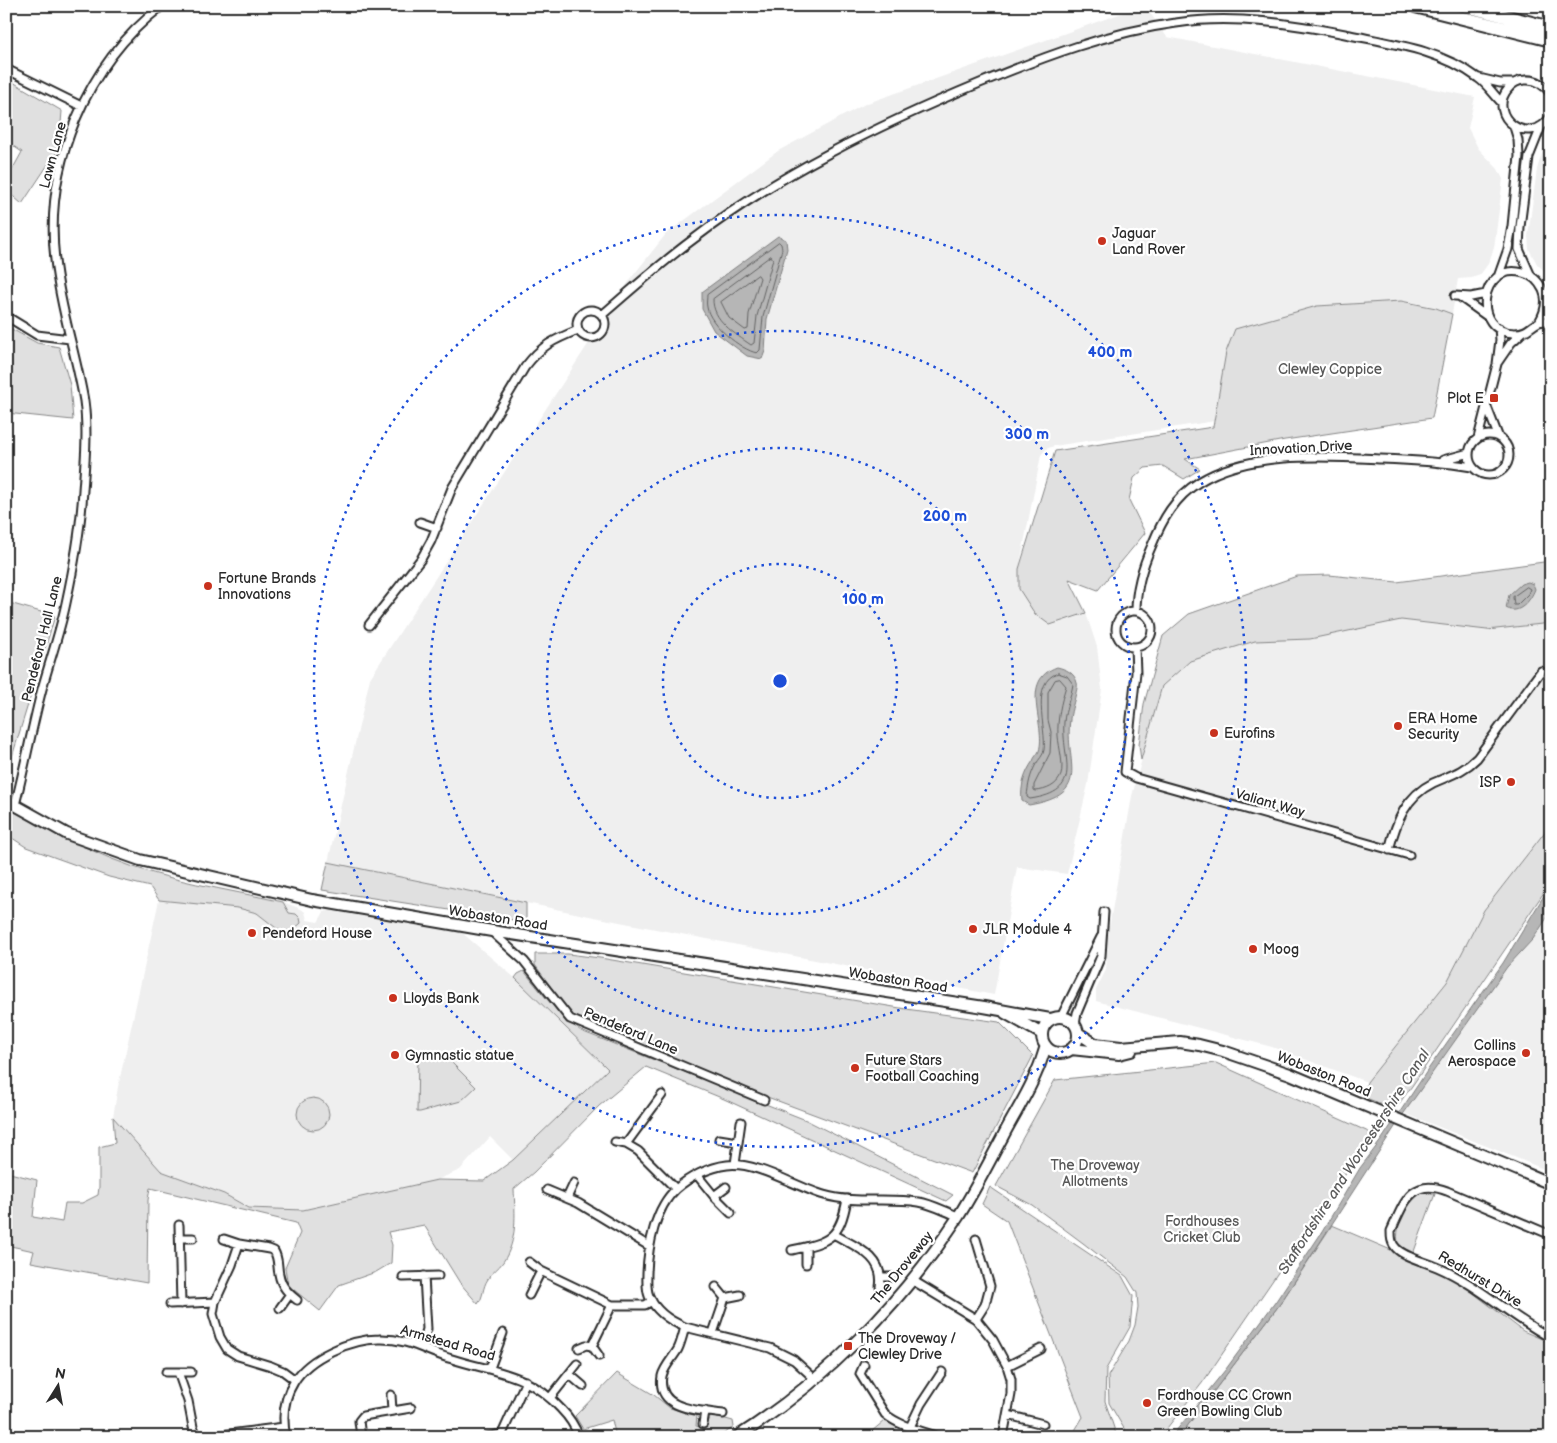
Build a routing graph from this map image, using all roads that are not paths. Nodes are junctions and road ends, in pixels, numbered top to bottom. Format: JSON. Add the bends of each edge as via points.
{"nodes":[{"id":1,"x":162,"y":6,"type":"edge"},
{"id":2,"x":1415,"y":6,"type":"edge"},
{"id":3,"x":1466,"y":6,"type":"edge"},
{"id":4,"x":1551,"y":28,"type":"edge"},
{"id":5,"x":1505,"y":29,"type":"junction"},
{"id":6,"x":1551,"y":40,"type":"edge"},
{"id":7,"x":1551,"y":46,"type":"edge"},
{"id":8,"x":6,"y":69,"type":"edge"},
{"id":9,"x":1479,"y":78,"type":"junction"},
{"id":10,"x":1514,"y":83,"type":"junction"},
{"id":11,"x":1551,"y":94,"type":"edge"},
{"id":12,"x":1502,"y":103,"type":"junction"},
{"id":13,"x":81,"y":106,"type":"junction"},
{"id":14,"x":1551,"y":116,"type":"edge"},
{"id":15,"x":1514,"y":127,"type":"junction"},
{"id":16,"x":1541,"y":127,"type":"junction"},
{"id":17,"x":1531,"y":276,"type":"junction"},
{"id":18,"x":1498,"y":277,"type":"junction"},
{"id":19,"x":1544,"y":293,"type":"junction"},
{"id":20,"x":1486,"y":294,"type":"junction"},
{"id":21,"x":1551,"y":300,"type":"edge"},
{"id":22,"x":602,"y":315,"type":"junction"},
{"id":23,"x":6,"y":316,"type":"edge"},
{"id":24,"x":1488,"y":317,"type":"junction"},
{"id":25,"x":1551,"y":321,"type":"edge"},
{"id":26,"x":1539,"y":322,"type":"junction"},
{"id":27,"x":1499,"y":328,"type":"junction"},
{"id":28,"x":578,"y":330,"type":"junction"},
{"id":29,"x":1523,"y":332,"type":"junction"},
{"id":30,"x":70,"y":340,"type":"junction"},
{"id":31,"x":1497,"y":364,"type":"junction"},
{"id":32,"x":1487,"y":407,"type":"junction"},
{"id":33,"x":1478,"y":438,"type":"junction"},
{"id":34,"x":1499,"y":438,"type":"junction"},
{"id":35,"x":1469,"y":453,"type":"junction"},
{"id":36,"x":1437,"y":461,"type":"junction"},
{"id":37,"x":1472,"y":466,"type":"junction"},
{"id":38,"x":420,"y":522,"type":"dead end"},
{"id":39,"x":437,"y":528,"type":"junction"},
{"id":40,"x":1136,"y":611,"type":"junction"},
{"id":41,"x":369,"y":625,"type":"dead end"},
{"id":42,"x":1135,"y":647,"type":"junction"},
{"id":43,"x":1541,"y":671,"type":"dead end"},
{"id":44,"x":11,"y":802,"type":"edge"},
{"id":45,"x":1389,"y":850,"type":"junction"},
{"id":46,"x":1410,"y":855,"type":"dead end"},
{"id":47,"x":1104,"y":912,"type":"dead end"},
{"id":48,"x":492,"y":932,"type":"junction"},
{"id":49,"x":1102,"y":934,"type":"junction"},
{"id":50,"x":999,"y":1010,"type":"junction"},
{"id":51,"x":1056,"y":1018,"type":"junction"},
{"id":52,"x":1076,"y":1029,"type":"junction"},
{"id":53,"x":1042,"y":1034,"type":"junction"},
{"id":54,"x":1166,"y":1043,"type":"junction"},
{"id":55,"x":1046,"y":1046,"type":"junction"},
{"id":56,"x":1071,"y":1049,"type":"junction"},
{"id":57,"x":1056,"y":1052,"type":"junction"},
{"id":58,"x":1037,"y":1072,"type":"junction"},
{"id":59,"x":662,"y":1095,"type":"dead end"},
{"id":60,"x":764,"y":1100,"type":"dead end"},
{"id":61,"x":741,"y":1122,"type":"dead end"},
{"id":62,"x":719,"y":1138,"type":"dead end"},
{"id":63,"x":615,"y":1142,"type":"dead end"},
{"id":64,"x":738,"y":1142,"type":"junction"},
{"id":65,"x":626,"y":1144,"type":"junction"},
{"id":66,"x":735,"y":1164,"type":"junction"},
{"id":67,"x":697,"y":1175,"type":"junction"},
{"id":68,"x":574,"y":1183,"type":"dead end"},
{"id":69,"x":1551,"y":1184,"type":"edge"},
{"id":70,"x":726,"y":1187,"type":"dead end"},
{"id":71,"x":676,"y":1189,"type":"junction"},
{"id":72,"x":547,"y":1190,"type":"dead end"},
{"id":73,"x":714,"y":1196,"type":"junction"},
{"id":74,"x":567,"y":1198,"type":"junction"},
{"id":75,"x":847,"y":1199,"type":"junction"},
{"id":76,"x":731,"y":1213,"type":"dead end"},
{"id":77,"x":958,"y":1216,"type":"junction"},
{"id":78,"x":179,"y":1225,"type":"dead end"},
{"id":79,"x":835,"y":1234,"type":"junction"},
{"id":80,"x":1551,"y":1235,"type":"edge"},
{"id":81,"x":180,"y":1238,"type":"junction"},
{"id":82,"x":193,"y":1238,"type":"dead end"},
{"id":83,"x":224,"y":1239,"type":"dead end"},
{"id":84,"x":976,"y":1239,"type":"dead end"},
{"id":85,"x":239,"y":1244,"type":"junction"},
{"id":86,"x":649,"y":1246,"type":"junction"},
{"id":87,"x":806,"y":1247,"type":"junction"},
{"id":88,"x":792,"y":1250,"type":"dead end"},
{"id":89,"x":529,"y":1262,"type":"dead end"},
{"id":90,"x":806,"y":1264,"type":"dead end"},
{"id":91,"x":541,"y":1271,"type":"junction"},
{"id":92,"x":424,"y":1276,"type":"junction"},
{"id":93,"x":438,"y":1276,"type":"dead end"},
{"id":94,"x":403,"y":1277,"type":"dead end"},
{"id":95,"x":881,"y":1277,"type":"junction"},
{"id":96,"x":892,"y":1277,"type":"dead end"},
{"id":97,"x":912,"y":1280,"type":"junction"},
{"id":98,"x":716,"y":1287,"type":"dead end"},
{"id":99,"x":880,"y":1287,"type":"dead end"},
{"id":100,"x":290,"y":1294,"type":"junction"},
{"id":101,"x":740,"y":1295,"type":"dead end"},
{"id":102,"x":529,"y":1296,"type":"dead end"},
{"id":103,"x":725,"y":1298,"type":"junction"},
{"id":104,"x":297,"y":1300,"type":"dead end"},
{"id":105,"x":652,"y":1301,"type":"junction"},
{"id":106,"x":215,"y":1302,"type":"junction"},
{"id":107,"x":170,"y":1304,"type":"dead end"},
{"id":108,"x":181,"y":1304,"type":"junction"},
{"id":109,"x":612,"y":1305,"type":"junction"},
{"id":110,"x":280,"y":1308,"type":"dead end"},
{"id":111,"x":976,"y":1319,"type":"junction"},
{"id":112,"x":685,"y":1327,"type":"junction"},
{"id":113,"x":503,"y":1333,"type":"dead end"},
{"id":114,"x":713,"y":1333,"type":"junction"},
{"id":115,"x":1551,"y":1338,"type":"edge"},
{"id":116,"x":422,"y":1346,"type":"junction"},
{"id":117,"x":592,"y":1346,"type":"junction"},
{"id":118,"x":579,"y":1348,"type":"dead end"},
{"id":119,"x":1041,"y":1349,"type":"dead end"},
{"id":120,"x":599,"y":1356,"type":"dead end"},
{"id":121,"x":577,"y":1364,"type":"dead end"},
{"id":122,"x":864,"y":1364,"type":"dead end"},
{"id":123,"x":1006,"y":1366,"type":"junction"},
{"id":124,"x":490,"y":1368,"type":"junction"},
{"id":125,"x":166,"y":1372,"type":"dead end"},
{"id":126,"x":178,"y":1372,"type":"junction"},
{"id":127,"x":191,"y":1372,"type":"dead end"},
{"id":128,"x":942,"y":1372,"type":"dead end"},
{"id":129,"x":569,"y":1374,"type":"junction"},
{"id":130,"x":295,"y":1380,"type":"junction"},
{"id":131,"x":816,"y":1380,"type":"junction"},
{"id":132,"x":526,"y":1381,"type":"junction"},
{"id":133,"x":583,"y":1386,"type":"dead end"},
{"id":134,"x":391,"y":1395,"type":"dead end"},
{"id":135,"x":550,"y":1398,"type":"junction"},
{"id":136,"x":411,"y":1408,"type":"dead end"},
{"id":137,"x":392,"y":1410,"type":"junction"},
{"id":138,"x":705,"y":1411,"type":"junction"},
{"id":139,"x":723,"y":1414,"type":"dead end"},
{"id":140,"x":1008,"y":1415,"type":"junction"},
{"id":141,"x":703,"y":1424,"type":"dead end"},
{"id":142,"x":1044,"y":1424,"type":"dead end"},
{"id":143,"x":284,"y":1427,"type":"junction"},
{"id":144,"x":910,"y":1427,"type":"junction"},
{"id":145,"x":502,"y":1435,"type":"edge"},
{"id":146,"x":740,"y":1436,"type":"edge"},
{"id":147,"x":198,"y":1437,"type":"edge"},
{"id":148,"x":206,"y":1437,"type":"edge"},
{"id":149,"x":286,"y":1437,"type":"edge"},
{"id":150,"x":361,"y":1437,"type":"edge"},
{"id":151,"x":487,"y":1437,"type":"edge"},
{"id":152,"x":579,"y":1437,"type":"edge"},
{"id":153,"x":939,"y":1437,"type":"edge"},
{"id":154,"x":1003,"y":1437,"type":"edge"}],
"edges":[{"from":1,"to":13,"type":"street","name":"Lawn Lane","via":[[118,49]]},
{"from":2,"to":5,"type":"highway"},
{"from":3,"to":4,"type":"highway"},
{"from":5,"to":6,"type":"highway"},
{"from":5,"to":7,"type":"highway"},
{"from":8,"to":13,"type":"street"},
{"from":9,"to":10,"type":"street"},
{"from":9,"to":12,"type":"street"},
{"from":9,"to":22,"type":"street","via":[[1438,56],[1407,47],[1270,22],[1177,22],[1122,34],[1063,51],[962,90],[799,170],[691,241]]},
{"from":10,"to":11,"type":"street","via":[[1528,79],[1535,81]]},
{"from":10,"to":12,"type":"street","via":[[1506,91]]},
{"from":12,"to":15,"type":"street","via":[[1504,114]]},
{"from":13,"to":30,"type":"street","name":"Lawn Lane","via":[[59,173],[54,202],[55,259]]},
{"from":14,"to":16,"type":"street"},
{"from":15,"to":16,"type":"street","via":[[1528,131]]},
{"from":15,"to":18,"type":"street","via":[[1519,156],[1512,226]]},
{"from":16,"to":17,"type":"street","via":[[1529,157],[1520,227],[1519,249]]},
{"from":17,"to":18,"type":"street","via":[[1511,272]]},
{"from":17,"to":19,"type":"street"},
{"from":18,"to":20,"type":"street"},
{"from":19,"to":21,"type":"street"},
{"from":19,"to":26,"type":"street","via":[[1546,308]]},
{"from":20,"to":24,"type":"street"},
{"from":20,"to":24,"type":"street","via":[[1458,297]]},
{"from":22,"to":28,"type":"street","via":[[594,310],[584,312],[578,319]]},
{"from":22,"to":28,"type":"street","via":[[606,326],[599,337],[587,338]]},
{"from":23,"to":30,"type":"street","via":[[37,335]]},
{"from":24,"to":27,"type":"street"},
{"from":25,"to":26,"type":"street"},
{"from":26,"to":29,"type":"street"},
{"from":27,"to":29,"type":"street"},
{"from":27,"to":31,"type":"street"},
{"from":28,"to":39,"type":"street","via":[[550,342],[525,367],[452,488]]},
{"from":29,"to":31,"type":"street"},
{"from":30,"to":44,"type":"street","name":"Pendeford Hall Lane","via":[[84,403],[81,520],[66,605]]},
{"from":31,"to":32,"type":"street"},
{"from":32,"to":33,"type":"street"},
{"from":32,"to":34,"type":"street"},
{"from":33,"to":34,"type":"street","via":[[1488,435]]},
{"from":33,"to":35,"type":"street"},
{"from":34,"to":37,"type":"street","via":[[1509,453],[1502,470],[1484,475]]},
{"from":35,"to":36,"type":"street","name":"Innovation Drive"},
{"from":35,"to":37,"type":"street"},
{"from":36,"to":37,"type":"street","name":"Innovation Drive"},
{"from":36,"to":40,"type":"street","name":"Innovation Drive","via":[[1347,457],[1288,459],[1242,464],[1209,476],[1178,498],[1159,528],[1141,577]]},
{"from":38,"to":39,"type":"street"},
{"from":39,"to":41,"type":"street","via":[[420,559]]},
{"from":40,"to":42,"type":"street","via":[[1143,614],[1152,626],[1148,640]]},
{"from":40,"to":42,"type":"street","via":[[1122,615],[1116,628],[1121,641]]},
{"from":42,"to":45,"type":"street","name":"Valiant Way","via":[[1136,673],[1125,772],[1136,778]]},
{"from":43,"to":45,"type":"street","via":[[1468,768],[1431,784],[1409,802],[1395,828]]},
{"from":44,"to":48,"type":"street","name":"Wobaston Road","via":[[67,834],[140,860],[312,900]]},
{"from":45,"to":46,"type":"street","name":"Valiant Way"},
{"from":47,"to":49,"type":"street"},
{"from":48,"to":50,"type":"street","name":"Wobaston Road"},
{"from":48,"to":60,"type":"street","name":"Pendeford Lane","via":[[524,961],[570,1019]]},
{"from":49,"to":51,"type":"street"},
{"from":49,"to":52,"type":"street","via":[[1101,956],[1077,1013]]},
{"from":50,"to":51,"type":"street","name":"Wobaston Road"},
{"from":50,"to":53,"type":"street","name":"Wobaston Road"},
{"from":51,"to":52,"type":"street","via":[[1068,1019]]},
{"from":51,"to":53,"type":"street","via":[[1044,1026]]},
{"from":52,"to":54,"type":"street","name":"Wobaston Road","via":[[1095,1044],[1121,1047]]},
{"from":52,"to":56,"type":"street","via":[[1077,1041]]},
{"from":53,"to":55,"type":"street"},
{"from":54,"to":56,"type":"street","name":"Wobaston Road","via":[[1119,1054]]},
{"from":54,"to":69,"type":"street","name":"Wobaston Road","via":[[1199,1044],[1290,1074]]},
{"from":55,"to":57,"type":"street"},
{"from":55,"to":58,"type":"street","name":"The Droveway"},
{"from":56,"to":57,"type":"street"},
{"from":57,"to":58,"type":"street","name":"The Droveway"},
{"from":58,"to":77,"type":"street","name":"The Droveway"},
{"from":59,"to":65,"type":"street"},
{"from":61,"to":64,"type":"street"},
{"from":62,"to":64,"type":"street"},
{"from":63,"to":65,"type":"street"},
{"from":64,"to":66,"type":"street"},
{"from":65,"to":71,"type":"street","via":[[638,1151]]},
{"from":66,"to":67,"type":"street"},
{"from":66,"to":75,"type":"street","via":[[827,1196]]},
{"from":67,"to":71,"type":"street"},
{"from":67,"to":73,"type":"street"},
{"from":68,"to":74,"type":"street"},
{"from":70,"to":73,"type":"street"},
{"from":71,"to":86,"type":"street","via":[[655,1224]]},
{"from":72,"to":74,"type":"street"},
{"from":73,"to":76,"type":"street"},
{"from":74,"to":86,"type":"street"},
{"from":75,"to":77,"type":"street","via":[[922,1202]]},
{"from":75,"to":79,"type":"street","via":[[840,1228]]},
{"from":77,"to":97,"type":"street","name":"The Droveway"},
{"from":78,"to":81,"type":"street"},
{"from":79,"to":87,"type":"street"},
{"from":79,"to":95,"type":"street","via":[[872,1258]]},
{"from":80,"to":115,"type":"street","name":"Redhurst Drive","via":[[1448,1191],[1430,1187],[1418,1189],[1407,1198],[1391,1236],[1394,1247],[1400,1252],[1453,1275]]},
{"from":81,"to":82,"type":"street"},
{"from":81,"to":108,"type":"street"},
{"from":83,"to":85,"type":"street"},
{"from":84,"to":111,"type":"street","via":[[990,1286],[986,1305]]},
{"from":85,"to":100,"type":"street","via":[[274,1251],[282,1284]]},
{"from":85,"to":106,"type":"street"},
{"from":86,"to":105,"type":"street","via":[[648,1293]]},
{"from":87,"to":88,"type":"street"},
{"from":87,"to":90,"type":"street"},
{"from":89,"to":91,"type":"street"},
{"from":91,"to":102,"type":"street"},
{"from":91,"to":109,"type":"street"},
{"from":92,"to":93,"type":"street"},
{"from":92,"to":94,"type":"street"},
{"from":92,"to":116,"type":"street","via":[[427,1329]]},
{"from":95,"to":96,"type":"street"},
{"from":95,"to":99,"type":"street"},
{"from":97,"to":111,"type":"street"},
{"from":97,"to":131,"type":"street","name":"The Droveway","via":[[857,1341]]},
{"from":98,"to":103,"type":"street"},
{"from":100,"to":104,"type":"street"},
{"from":100,"to":110,"type":"street"},
{"from":101,"to":103,"type":"street"},
{"from":103,"to":114,"type":"street"},
{"from":105,"to":109,"type":"street","via":[[645,1305]]},
{"from":105,"to":112,"type":"street","via":[[660,1312]]},
{"from":106,"to":108,"type":"street"},
{"from":106,"to":130,"type":"street","via":[[216,1326],[227,1349],[283,1371]]},
{"from":107,"to":108,"type":"street"},
{"from":109,"to":117,"type":"street"},
{"from":111,"to":123,"type":"street"},
{"from":112,"to":114,"type":"street"},
{"from":112,"to":138,"type":"street","via":[[679,1348],[662,1376],[664,1393],[673,1404]]},
{"from":113,"to":124,"type":"street"},
{"from":114,"to":131,"type":"street","via":[[770,1348],[794,1360]]},
{"from":116,"to":124,"type":"street","name":"Armstead Road","via":[[451,1359]]},
{"from":116,"to":130,"type":"street","name":"Armstead Road","via":[[380,1339],[357,1342],[323,1356],[305,1368]]},
{"from":117,"to":118,"type":"street"},
{"from":117,"to":120,"type":"street"},
{"from":119,"to":123,"type":"street"},
{"from":121,"to":129,"type":"street"},
{"from":122,"to":144,"type":"street","via":[[860,1374],[885,1414]]},
{"from":123,"to":140,"type":"street","via":[[1011,1379]]},
{"from":124,"to":132,"type":"street","name":"Armstead Road"},
{"from":125,"to":126,"type":"street"},
{"from":126,"to":127,"type":"street"},
{"from":126,"to":147,"type":"street"},
{"from":128,"to":144,"type":"street"},
{"from":129,"to":133,"type":"street"},
{"from":129,"to":135,"type":"street"},
{"from":130,"to":143,"type":"street","name":"Armstead Road","via":[[286,1401]]},
{"from":131,"to":146,"type":"street","name":"The Droveway"},
{"from":132,"to":135,"type":"street","name":"Armstead Road"},
{"from":132,"to":145,"type":"street"},
{"from":134,"to":137,"type":"street"},
{"from":135,"to":152,"type":"street","name":"Armstead Road","via":[[576,1427]]},
{"from":136,"to":137,"type":"street"},
{"from":137,"to":150,"type":"street","via":[[363,1416],[359,1421]]},
{"from":138,"to":139,"type":"street"},
{"from":138,"to":141,"type":"street"},
{"from":140,"to":142,"type":"street"},
{"from":140,"to":154,"type":"street"},
{"from":143,"to":148,"type":"street"},
{"from":143,"to":149,"type":"street","name":"Armstead Road"},
{"from":144,"to":153,"type":"street"},
{"from":145,"to":151,"type":"street"}]}
